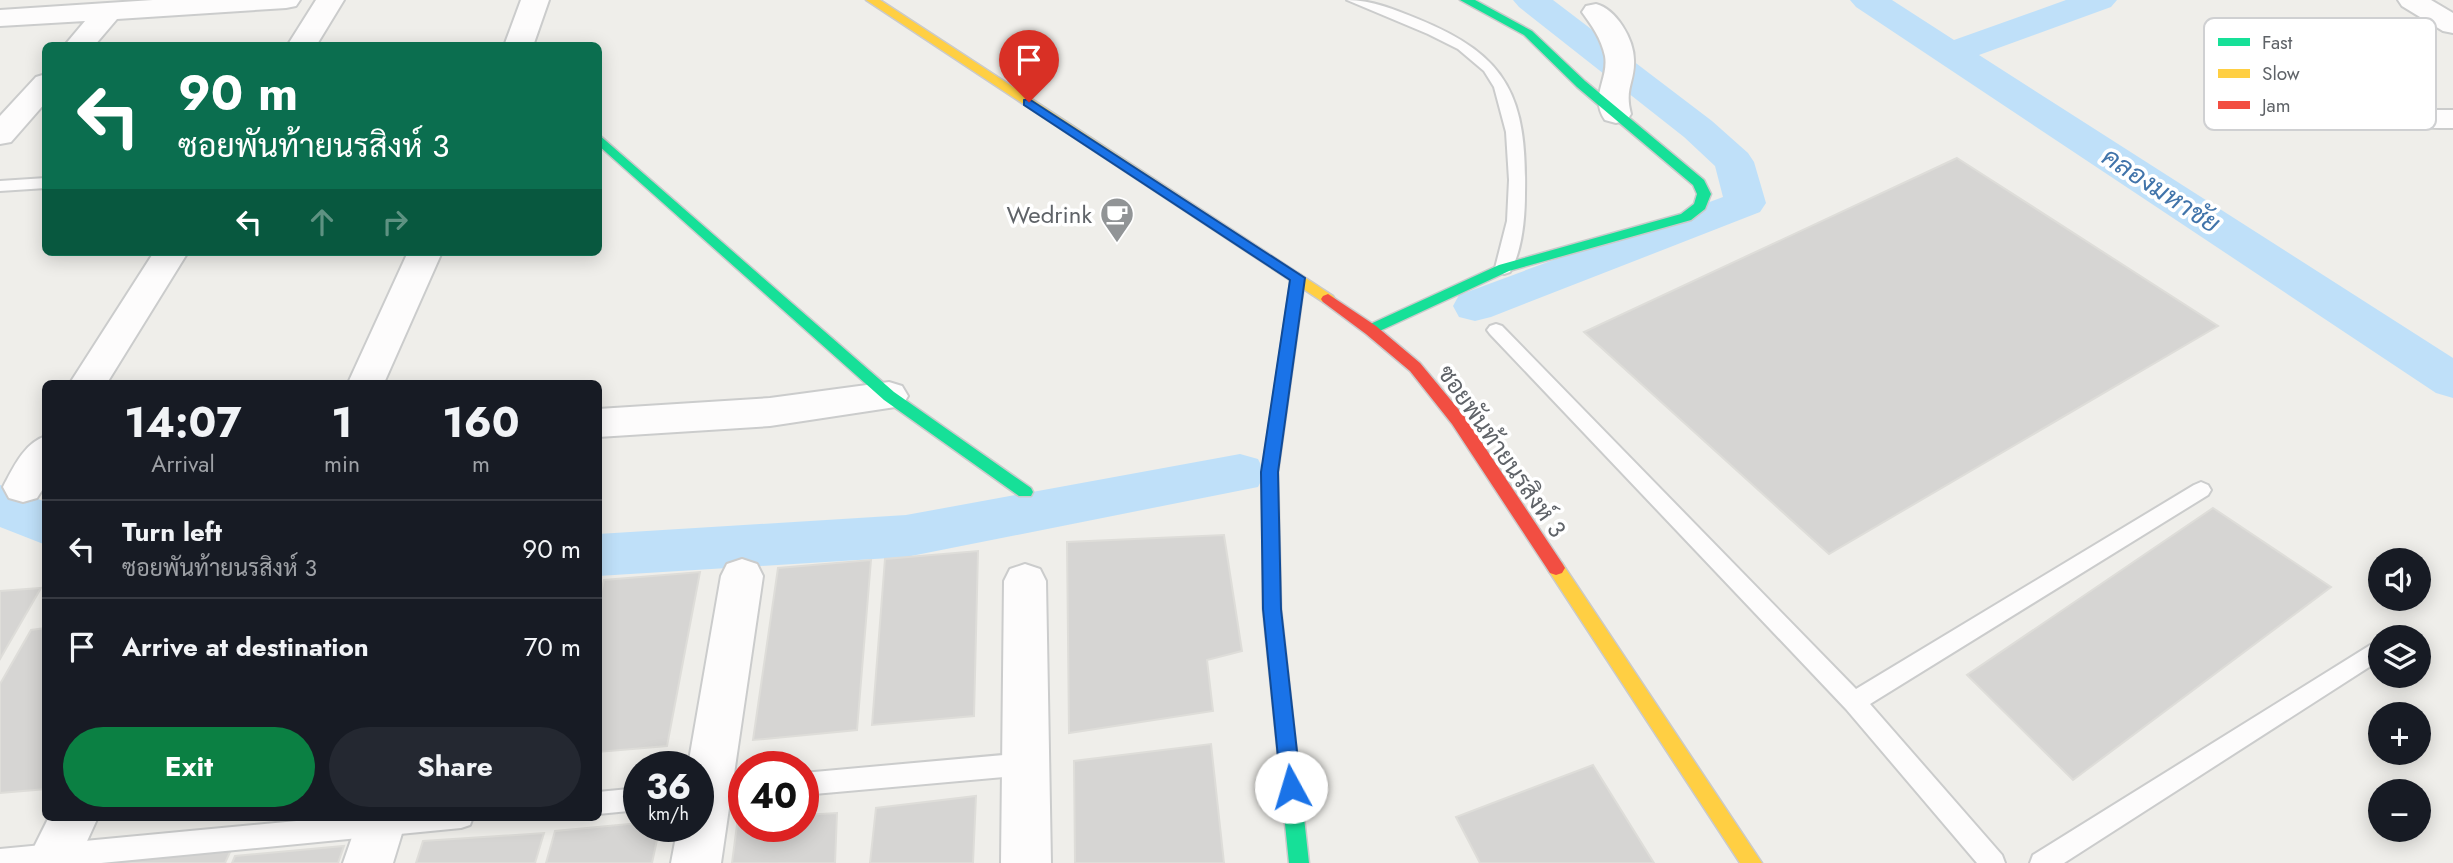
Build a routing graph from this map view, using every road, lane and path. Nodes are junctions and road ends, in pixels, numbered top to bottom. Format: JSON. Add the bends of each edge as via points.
{"nodes":[{"id":1,"x":286,"y":0,"type":"edge"},
{"id":2,"x":330,"y":0,"type":"edge"},
{"id":3,"x":535,"y":0,"type":"edge"},
{"id":4,"x":872,"y":0,"type":"edge"},
{"id":5,"x":1354,"y":0,"type":"edge"},
{"id":6,"x":1466,"y":0,"type":"edge"},
{"id":7,"x":2412,"y":0,"type":"edge"},
{"id":8,"x":103,"y":8,"type":"edge"},
{"id":9,"x":1596,"y":12,"type":"dead end"},
{"id":10,"x":0,"y":18,"type":"edge"},
{"id":11,"x":2453,"y":25,"type":"edge"},
{"id":12,"x":81,"y":42,"type":"edge"},
{"id":13,"x":304,"y":42,"type":"edge"},
{"id":14,"x":519,"y":42,"type":"edge"},
{"id":15,"x":42,"y":88,"type":"edge"},
{"id":16,"x":1616,"y":114,"type":"junction"},
{"id":17,"x":0,"y":135,"type":"edge"},
{"id":18,"x":602,"y":142,"type":"edge"},
{"id":19,"x":42,"y":183,"type":"edge"},
{"id":20,"x":0,"y":186,"type":"edge"},
{"id":21,"x":168,"y":256,"type":"edge"},
{"id":22,"x":423,"y":256,"type":"edge"},
{"id":23,"x":1504,"y":268,"type":"junction"},
{"id":24,"x":1298,"y":278,"type":"junction"},
{"id":25,"x":1371,"y":330,"type":"junction"},
{"id":26,"x":1496,"y":330,"type":"dead end"},
{"id":27,"x":90,"y":380,"type":"edge"},
{"id":28,"x":367,"y":380,"type":"edge"},
{"id":29,"x":889,"y":396,"type":"junction"},
{"id":30,"x":602,"y":423,"type":"edge"},
{"id":31,"x":42,"y":457,"type":"edge"},
{"id":32,"x":23,"y":487,"type":"dead end"},
{"id":33,"x":2201,"y":491,"type":"dead end"},
{"id":34,"x":1025,"y":492,"type":"dead end"},
{"id":35,"x":742,"y":576,"type":"dead end"},
{"id":36,"x":1025,"y":581,"type":"dead end"},
{"id":37,"x":2368,"y":656,"type":"edge"},
{"id":38,"x":1854,"y":702,"type":"junction"},
{"id":39,"x":1025,"y":764,"type":"junction"},
{"id":40,"x":819,"y":783,"type":"edge"},
{"id":41,"x":717,"y":791,"type":"edge"},
{"id":42,"x":623,"y":801,"type":"edge"},
{"id":43,"x":602,"y":803,"type":"edge"},
{"id":44,"x":442,"y":821,"type":"edge"},
{"id":45,"x":377,"y":835,"type":"edge"},
{"id":46,"x":60,"y":845,"type":"edge"},
{"id":47,"x":0,"y":861,"type":"edge"},
{"id":48,"x":696,"y":863,"type":"edge"},
{"id":49,"x":1026,"y":863,"type":"edge"},
{"id":50,"x":1299,"y":863,"type":"edge"},
{"id":51,"x":1752,"y":863,"type":"edge"},
{"id":52,"x":1993,"y":863,"type":"edge"},
{"id":53,"x":2042,"y":863,"type":"edge"}],
"edges":[{"from":1,"to":8,"type":"street"},
{"from":2,"to":13,"type":"street"},
{"from":3,"to":14,"type":"street"},
{"from":4,"to":24,"type":"street","name":"ซอยพันท้ายนรสิงห์ 3"},
{"from":5,"to":23,"type":"lane","via":[[1456,43],[1478,56],[1494,74],[1503,92],[1517,156],[1515,222]]},
{"from":6,"to":16,"type":"street","via":[[1528,33]]},
{"from":7,"to":11,"type":"street"},
{"from":8,"to":10,"type":"street"},
{"from":8,"to":12,"type":"street"},
{"from":9,"to":16,"type":"street","via":[[1611,31],[1620,59],[1612,98]]},
{"from":15,"to":17,"type":"street"},
{"from":16,"to":23,"type":"street","via":[[1699,183],[1704,194],[1700,206],[1686,217]]},
{"from":18,"to":29,"type":"street"},
{"from":19,"to":20,"type":"lane"},
{"from":21,"to":27,"type":"street"},
{"from":22,"to":28,"type":"street"},
{"from":23,"to":25,"type":"street"},
{"from":24,"to":25,"type":"street","name":"ซอยพันท้ายนรสิงห์ 3"},
{"from":24,"to":50,"type":"street","via":[[1270,472],[1272,609]]},
{"from":25,"to":51,"type":"street","name":"ซอยพันท้ายนรสิงห์ 3","via":[[1415,367],[1458,420]]},
{"from":26,"to":38,"type":"lane"},
{"from":29,"to":30,"type":"street","via":[[770,412]]},
{"from":29,"to":34,"type":"street"},
{"from":31,"to":32,"type":"street"},
{"from":33,"to":38,"type":"lane"},
{"from":35,"to":41,"type":"street"},
{"from":36,"to":39,"type":"street"},
{"from":37,"to":53,"type":"lane"},
{"from":38,"to":52,"type":"lane"},
{"from":39,"to":40,"type":"lane"},
{"from":39,"to":49,"type":"street"},
{"from":41,"to":48,"type":"street"},
{"from":42,"to":43,"type":"lane"},
{"from":44,"to":45,"type":"lane"},
{"from":45,"to":46,"type":"lane"},
{"from":46,"to":47,"type":"lane"}]}
